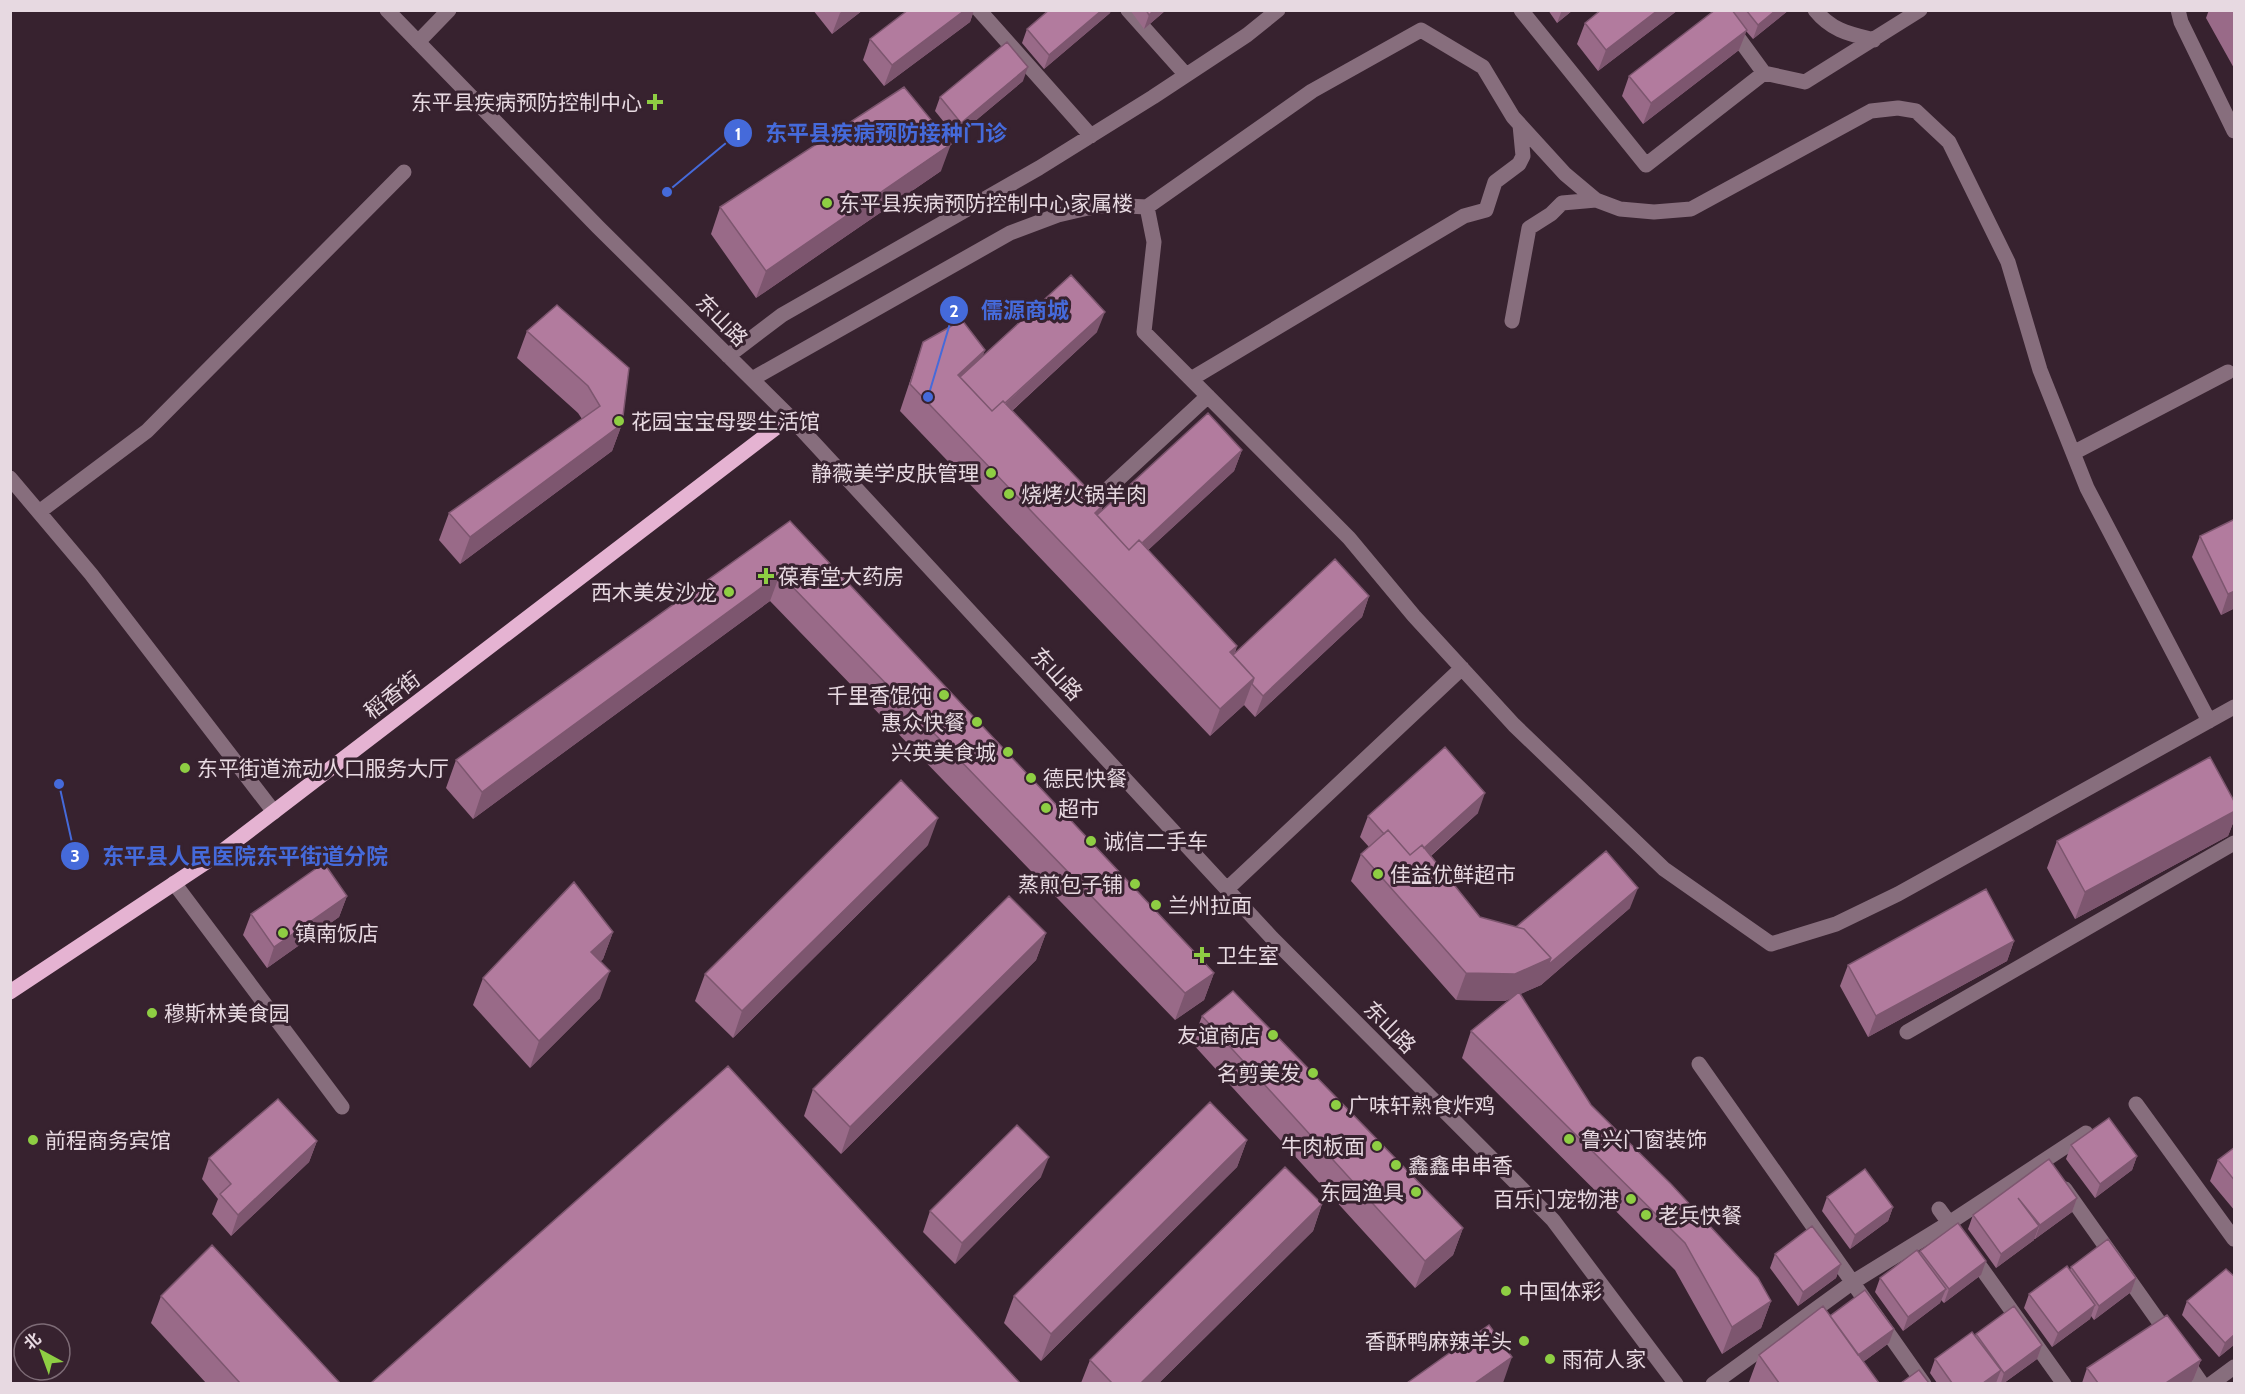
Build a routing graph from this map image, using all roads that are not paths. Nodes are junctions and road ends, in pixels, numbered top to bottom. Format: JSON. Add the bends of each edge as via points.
{"nodes":[{"id":1,"x":387,"y":10,"type":"edge"},
{"id":2,"x":449,"y":10,"type":"edge"},
{"id":3,"x":979,"y":10,"type":"edge"},
{"id":4,"x":1128,"y":10,"type":"edge"},
{"id":5,"x":1278,"y":10,"type":"edge"},
{"id":6,"x":1521,"y":10,"type":"edge"},
{"id":7,"x":1718,"y":10,"type":"edge"},
{"id":8,"x":1815,"y":10,"type":"edge"},
{"id":9,"x":2178,"y":10,"type":"edge"},
{"id":10,"x":1912,"y":13,"type":"edge"},
{"id":11,"x":1875,"y":40,"type":"junction"},
{"id":12,"x":418,"y":42,"type":"junction"},
{"id":13,"x":1764,"y":73,"type":"junction"},
{"id":14,"x":1186,"y":75,"type":"junction"},
{"id":15,"x":1520,"y":126,"type":"junction"},
{"id":16,"x":2235,"y":131,"type":"edge"},
{"id":17,"x":1090,"y":135,"type":"junction"},
{"id":18,"x":404,"y":172,"type":"dead end"},
{"id":19,"x":1596,"y":200,"type":"junction"},
{"id":20,"x":1147,"y":207,"type":"junction"},
{"id":21,"x":1512,"y":321,"type":"dead end"},
{"id":22,"x":728,"y":356,"type":"junction"},
{"id":23,"x":2228,"y":372,"type":"dead end"},
{"id":24,"x":752,"y":379,"type":"junction"},
{"id":25,"x":1191,"y":379,"type":"junction"},
{"id":26,"x":1208,"y":396,"type":"junction"},
{"id":27,"x":790,"y":417,"type":"junction"},
{"id":28,"x":2073,"y":453,"type":"junction"},
{"id":29,"x":10,"y":478,"type":"edge"},
{"id":30,"x":39,"y":512,"type":"junction"},
{"id":31,"x":1083,"y":512,"type":"edge"},
{"id":32,"x":1462,"y":668,"type":"junction"},
{"id":33,"x":2235,"y":706,"type":"edge"},
{"id":34,"x":2209,"y":721,"type":"junction"},
{"id":35,"x":273,"y":812,"type":"junction"},
{"id":36,"x":2235,"y":843,"type":"edge"},
{"id":37,"x":174,"y":883,"type":"junction"},
{"id":38,"x":1227,"y":889,"type":"junction"},
{"id":39,"x":10,"y":992,"type":"edge"},
{"id":40,"x":1907,"y":1032,"type":"dead end"},
{"id":41,"x":1700,"y":1064,"type":"dead end"},
{"id":42,"x":2136,"y":1104,"type":"dead end"},
{"id":43,"x":342,"y":1107,"type":"dead end"},
{"id":44,"x":2086,"y":1133,"type":"edge"},
{"id":45,"x":2051,"y":1170,"type":"junction"},
{"id":46,"x":1939,"y":1209,"type":"dead end"},
{"id":47,"x":1949,"y":1223,"type":"junction"},
{"id":48,"x":2235,"y":1239,"type":"edge"},
{"id":49,"x":1853,"y":1282,"type":"junction"},
{"id":50,"x":2235,"y":1367,"type":"edge"},
{"id":51,"x":1676,"y":1383,"type":"edge"},
{"id":52,"x":1713,"y":1383,"type":"edge"},
{"id":53,"x":1924,"y":1383,"type":"edge"},
{"id":54,"x":2064,"y":1383,"type":"edge"},
{"id":55,"x":2202,"y":1383,"type":"edge"},
{"id":56,"x":2211,"y":1383,"type":"edge"}],
"edges":[{"from":1,"to":12,"type":"street","name":"东山路"},
{"from":2,"to":12,"type":"street"},
{"from":3,"to":17,"type":"street"},
{"from":4,"to":14,"type":"street"},
{"from":5,"to":14,"type":"street"},
{"from":6,"to":13,"type":"street","via":[[1646,165]]},
{"from":7,"to":13,"type":"street"},
{"from":8,"to":11,"type":"street","via":[[1842,33]]},
{"from":9,"to":16,"type":"street"},
{"from":10,"to":11,"type":"street"},
{"from":11,"to":13,"type":"street","via":[[1804,82]]},
{"from":12,"to":22,"type":"street","name":"东山路"},
{"from":14,"to":17,"type":"street"},
{"from":15,"to":19,"type":"street"},
{"from":15,"to":20,"type":"street","via":[[1483,67],[1421,30],[1312,91]]},
{"from":15,"to":25,"type":"street","via":[[1523,156],[1495,182],[1486,210],[1464,216]]},
{"from":17,"to":22,"type":"street","via":[[782,315]]},
{"from":18,"to":30,"type":"street","via":[[147,431]]},
{"from":19,"to":21,"type":"street","via":[[1562,203],[1529,228]]},
{"from":19,"to":28,"type":"street","via":[[1620,209],[1691,209],[1871,111],[1916,111],[1949,142],[2008,262],[2040,370]]},
{"from":20,"to":24,"type":"street","via":[[1108,204],[1058,215],[1010,233]]},
{"from":20,"to":25,"type":"street","via":[[1154,242],[1144,332]]},
{"from":22,"to":24,"type":"street","name":"东山路"},
{"from":23,"to":28,"type":"street"},
{"from":24,"to":27,"type":"street","name":"东山路"},
{"from":25,"to":26,"type":"street"},
{"from":26,"to":31,"type":"street"},
{"from":26,"to":32,"type":"street","via":[[1349,538]]},
{"from":27,"to":35,"type":"main road","name":"稻香街"},
{"from":27,"to":38,"type":"street","name":"东山路"},
{"from":28,"to":34,"type":"street","via":[[2087,488]]},
{"from":29,"to":30,"type":"street"},
{"from":30,"to":35,"type":"street"},
{"from":32,"to":34,"type":"street","via":[[1514,725],[1664,869],[1771,944],[1836,924],[1898,894]]},
{"from":32,"to":38,"type":"street"},
{"from":33,"to":34,"type":"street"},
{"from":35,"to":37,"type":"main road","name":"稻香街"},
{"from":36,"to":40,"type":"street"},
{"from":37,"to":39,"type":"main road","name":"稻香街"},
{"from":37,"to":43,"type":"street"},
{"from":38,"to":51,"type":"street","name":"东山路","via":[[1552,1220]]},
{"from":41,"to":49,"type":"street"},
{"from":42,"to":48,"type":"street"},
{"from":44,"to":45,"type":"street"},
{"from":45,"to":47,"type":"street"},
{"from":45,"to":55,"type":"street"},
{"from":46,"to":47,"type":"street"},
{"from":47,"to":49,"type":"street"},
{"from":47,"to":54,"type":"street"},
{"from":49,"to":52,"type":"street"},
{"from":49,"to":53,"type":"street"},
{"from":50,"to":56,"type":"street"}]}
